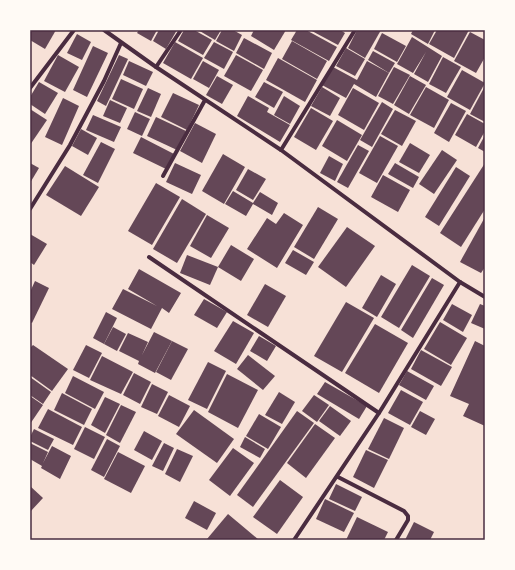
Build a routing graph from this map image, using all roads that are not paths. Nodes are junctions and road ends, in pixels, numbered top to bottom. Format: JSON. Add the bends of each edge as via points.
{"nodes":[{"id":1,"x":74,"y":30,"type":"edge"},
{"id":2,"x":104,"y":30,"type":"edge"},
{"id":3,"x":182,"y":30,"type":"edge"},
{"id":4,"x":355,"y":30,"type":"edge"},
{"id":5,"x":121,"y":43,"type":"junction"},
{"id":6,"x":156,"y":67,"type":"junction"},
{"id":7,"x":30,"y":88,"type":"edge"},
{"id":8,"x":205,"y":100,"type":"junction"},
{"id":9,"x":281,"y":150,"type":"junction"},
{"id":10,"x":163,"y":176,"type":"dead end"},
{"id":11,"x":30,"y":209,"type":"edge"},
{"id":12,"x":149,"y":257,"type":"dead end"},
{"id":13,"x":460,"y":282,"type":"junction"},
{"id":14,"x":485,"y":297,"type":"edge"},
{"id":15,"x":380,"y":413,"type":"junction"},
{"id":16,"x":338,"y":477,"type":"junction"},
{"id":17,"x":294,"y":540,"type":"edge"},
{"id":18,"x":396,"y":540,"type":"edge"}],
"edges":[{"from":1,"to":7,"type":"street"},
{"from":2,"to":5,"type":"street"},
{"from":3,"to":6,"type":"street"},
{"from":4,"to":9,"type":"street"},
{"from":5,"to":6,"type":"street"},
{"from":5,"to":11,"type":"street","via":[[70,145]]},
{"from":6,"to":8,"type":"street"},
{"from":8,"to":9,"type":"street"},
{"from":8,"to":10,"type":"street"},
{"from":9,"to":13,"type":"street"},
{"from":12,"to":15,"type":"street"},
{"from":13,"to":14,"type":"street"},
{"from":13,"to":15,"type":"street"},
{"from":15,"to":16,"type":"street"},
{"from":16,"to":17,"type":"street"},
{"from":16,"to":18,"type":"street","via":[[407,514],[408,520]]}]}
